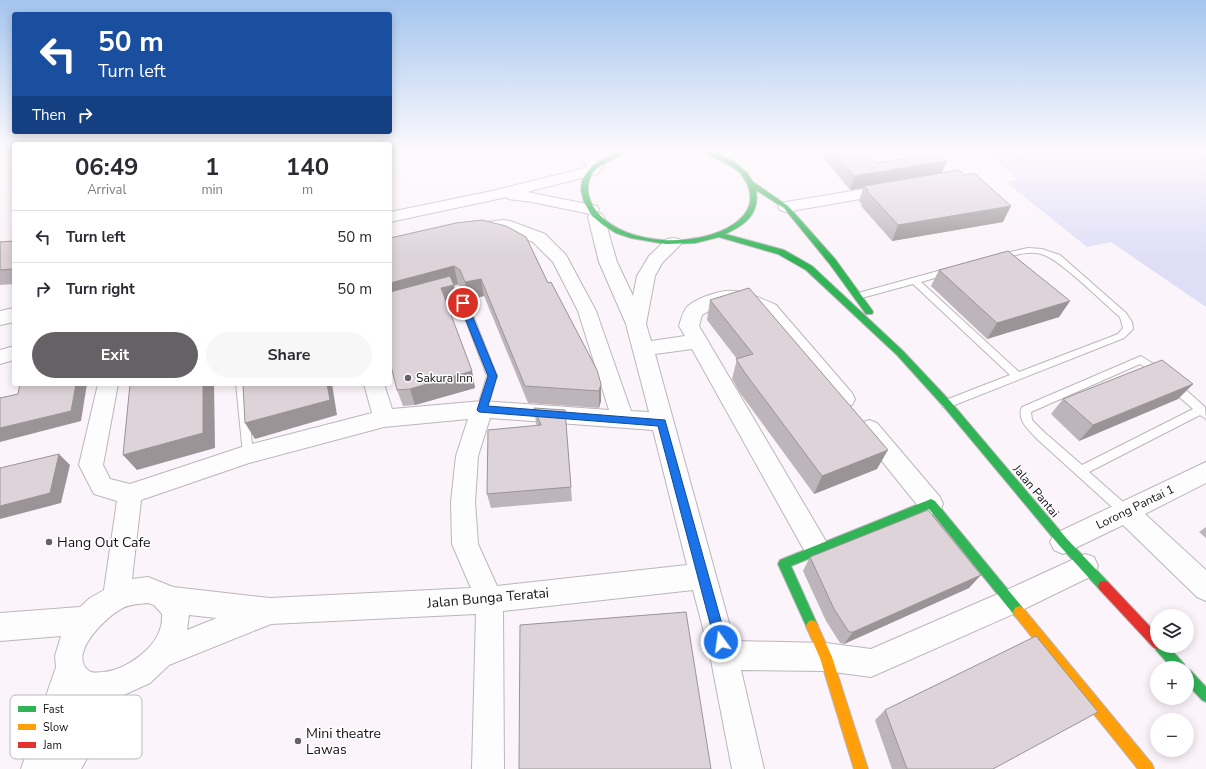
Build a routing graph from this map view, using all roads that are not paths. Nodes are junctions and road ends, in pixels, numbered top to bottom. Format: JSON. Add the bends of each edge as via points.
{"nodes":[{"id":1,"x":523,"y":188,"type":"edge"},
{"id":2,"x":584,"y":188,"type":"edge"},
{"id":3,"x":753,"y":188,"type":"edge"},
{"id":4,"x":758,"y":188,"type":"edge"},
{"id":5,"x":901,"y":188,"type":"edge"},
{"id":6,"x":492,"y":196,"type":"junction"},
{"id":7,"x":786,"y":207,"type":"junction"},
{"id":8,"x":594,"y":213,"type":"junction"},
{"id":9,"x":392,"y":217,"type":"edge"},
{"id":10,"x":459,"y":230,"type":"edge"},
{"id":11,"x":720,"y":234,"type":"junction"},
{"id":12,"x":673,"y":243,"type":"junction"},
{"id":13,"x":991,"y":260,"type":"edge"},
{"id":14,"x":960,"y":268,"type":"edge"},
{"id":15,"x":915,"y":280,"type":"junction"},
{"id":16,"x":435,"y":294,"type":"edge"},
{"id":17,"x":858,"y":296,"type":"junction"},
{"id":18,"x":636,"y":324,"type":"junction"},
{"id":19,"x":697,"y":341,"type":"junction"},
{"id":20,"x":643,"y":349,"type":"junction"},
{"id":21,"x":900,"y":353,"type":"junction"},
{"id":22,"x":12,"y":354,"type":"edge"},
{"id":23,"x":0,"y":357,"type":"edge"},
{"id":24,"x":1018,"y":377,"type":"junction"},
{"id":25,"x":108,"y":386,"type":"edge"},
{"id":26,"x":241,"y":386,"type":"edge"},
{"id":27,"x":375,"y":386,"type":"edge"},
{"id":28,"x":947,"y":404,"type":"junction"},
{"id":29,"x":482,"y":410,"type":"junction"},
{"id":30,"x":1204,"y":412,"type":"edge"},
{"id":31,"x":384,"y":418,"type":"junction"},
{"id":32,"x":623,"y":420,"type":"junction"},
{"id":33,"x":662,"y":422,"type":"junction"},
{"id":34,"x":248,"y":454,"type":"junction"},
{"id":35,"x":1081,"y":471,"type":"junction"},
{"id":36,"x":1206,"y":472,"type":"edge"},
{"id":37,"x":130,"y":494,"type":"junction"},
{"id":38,"x":931,"y":504,"type":"junction"},
{"id":39,"x":1126,"y":512,"type":"junction"},
{"id":40,"x":1063,"y":542,"type":"junction"},
{"id":41,"x":818,"y":551,"type":"junction"},
{"id":42,"x":1085,"y":566,"type":"junction"},
{"id":43,"x":704,"y":576,"type":"junction"},
{"id":44,"x":1206,"y":588,"type":"edge"},
{"id":45,"x":116,"y":597,"type":"junction"},
{"id":46,"x":170,"y":600,"type":"junction"},
{"id":47,"x":490,"y":600,"type":"junction"},
{"id":48,"x":1010,"y":602,"type":"junction"},
{"id":49,"x":270,"y":611,"type":"junction"},
{"id":50,"x":86,"y":620,"type":"junction"},
{"id":51,"x":0,"y":627,"type":"edge"},
{"id":52,"x":1150,"y":636,"type":"edge"},
{"id":53,"x":1166,"y":653,"type":"edge"},
{"id":54,"x":160,"y":655,"type":"junction"},
{"id":55,"x":724,"y":655,"type":"junction"},
{"id":56,"x":826,"y":657,"type":"junction"},
{"id":57,"x":1174,"y":661,"type":"edge"},
{"id":58,"x":69,"y":669,"type":"junction"},
{"id":59,"x":1194,"y":683,"type":"edge"},
{"id":60,"x":107,"y":687,"type":"junction"},
{"id":61,"x":61,"y":695,"type":"edge"},
{"id":62,"x":104,"y":695,"type":"edge"},
{"id":63,"x":1206,"y":696,"type":"edge"},
{"id":64,"x":40,"y":759,"type":"edge"},
{"id":65,"x":69,"y":759,"type":"edge"},
{"id":66,"x":37,"y":769,"type":"edge"},
{"id":67,"x":63,"y":769,"type":"edge"},
{"id":68,"x":488,"y":769,"type":"edge"},
{"id":69,"x":748,"y":769,"type":"edge"},
{"id":70,"x":861,"y":769,"type":"edge"},
{"id":71,"x":1147,"y":769,"type":"edge"}],
"edges":[{"from":1,"to":6,"type":"street"},
{"from":2,"to":8,"type":"main road","via":[[585,201]]},
{"from":3,"to":11,"type":"main road","via":[[755,204],[746,219],[728,232]]},
{"from":4,"to":7,"type":"main road","name":"Jalan Pantai"},
{"from":5,"to":7,"type":"street"},
{"from":6,"to":8,"type":"street","via":[[532,197]]},
{"from":6,"to":9,"type":"street"},
{"from":7,"to":17,"type":"main road","name":"Jalan Pantai"},
{"from":8,"to":12,"type":"main road","via":[[616,230],[642,239]]},
{"from":8,"to":18,"type":"street","via":[[608,262]]},
{"from":10,"to":32,"type":"street","via":[[504,225],[539,238],[560,259],[587,312]]},
{"from":11,"to":12,"type":"main road","via":[[703,240]]},
{"from":11,"to":21,"type":"main road","name":"Jalan Pantai","via":[[781,252],[809,268]]},
{"from":12,"to":18,"type":"street","via":[[655,260],[646,276]]},
{"from":13,"to":24,"type":"lane","via":[[1028,249],[1048,252],[1123,315],[1127,322],[1128,329],[1121,336]]},
{"from":14,"to":15,"type":"lane"},
{"from":15,"to":17,"type":"lane"},
{"from":15,"to":24,"type":"lane"},
{"from":16,"to":29,"type":"lane","via":[[458,288],[492,376]]},
{"from":17,"to":21,"type":"main road","name":"Jalan Pantai"},
{"from":18,"to":20,"type":"street"},
{"from":19,"to":20,"type":"street"},
{"from":19,"to":38,"type":"street","via":[[689,326],[694,311],[711,301],[733,297],[769,310]]},
{"from":19,"to":41,"type":"street"},
{"from":20,"to":33,"type":"street"},
{"from":21,"to":28,"type":"main road","name":"Jalan Pantai"},
{"from":22,"to":23,"type":"street"},
{"from":24,"to":28,"type":"lane"},
{"from":25,"to":37,"type":"street","via":[[91,465],[102,487]]},
{"from":26,"to":34,"type":"lane"},
{"from":27,"to":31,"type":"street"},
{"from":28,"to":40,"type":"main road","name":"Jalan Pantai"},
{"from":29,"to":31,"type":"street"},
{"from":29,"to":32,"type":"street"},
{"from":29,"to":47,"type":"street","via":[[467,456],[463,502],[465,544]]},
{"from":30,"to":35,"type":"lane"},
{"from":30,"to":35,"type":"lane","via":[[1141,360],[1026,410],[1027,421]]},
{"from":31,"to":34,"type":"street"},
{"from":32,"to":33,"type":"street"},
{"from":33,"to":43,"type":"street"},
{"from":34,"to":37,"type":"street"},
{"from":35,"to":39,"type":"lane"},
{"from":36,"to":39,"type":"street","name":"Lorong Pantai 1"},
{"from":37,"to":45,"type":"street"},
{"from":38,"to":41,"type":"main road"},
{"from":38,"to":48,"type":"main road"},
{"from":39,"to":40,"type":"street","name":"Lorong Pantai 1"},
{"from":39,"to":44,"type":"street"},
{"from":40,"to":42,"type":"main road","name":"Jalan Pantai"},
{"from":41,"to":56,"type":"main road","via":[[784,564]]},
{"from":42,"to":48,"type":"street"},
{"from":42,"to":52,"type":"main road","name":"Jalan Pantai"},
{"from":43,"to":47,"type":"street","name":"Jalan Bunga Teratai"},
{"from":43,"to":55,"type":"street"},
{"from":45,"to":46,"type":"street","via":[[132,591],[148,590],[160,593]]},
{"from":45,"to":50,"type":"street"},
{"from":46,"to":49,"type":"street"},
{"from":46,"to":54,"type":"street","via":[[175,610],[176,624]]},
{"from":47,"to":49,"type":"street","name":"Jalan Bunga Teratai"},
{"from":47,"to":68,"type":"street"},
{"from":48,"to":56,"type":"street","via":[[871,663]]},
{"from":48,"to":71,"type":"main road"},
{"from":49,"to":54,"type":"street"},
{"from":50,"to":51,"type":"street"},
{"from":50,"to":58,"type":"street","via":[[74,636],[69,653]]},
{"from":53,"to":57,"type":"main road"},
{"from":54,"to":60,"type":"street","via":[[145,670],[126,681]]},
{"from":55,"to":56,"type":"street"},
{"from":55,"to":69,"type":"street"},
{"from":56,"to":70,"type":"main road"},
{"from":58,"to":60,"type":"street","via":[[76,680],[90,687]]},
{"from":58,"to":61,"type":"street"},
{"from":59,"to":63,"type":"main road"},
{"from":60,"to":62,"type":"street"},
{"from":64,"to":66,"type":"street"},
{"from":65,"to":67,"type":"street"}]}
